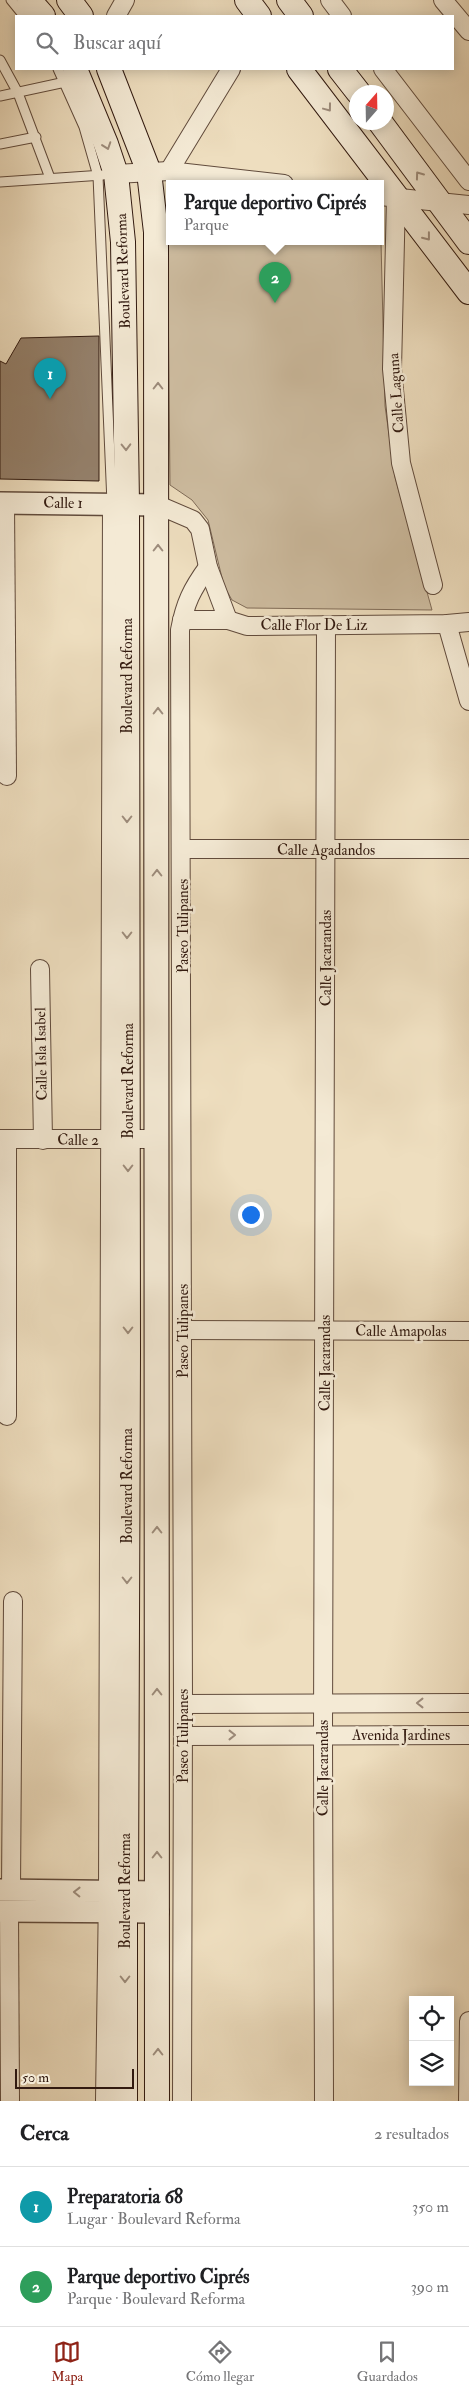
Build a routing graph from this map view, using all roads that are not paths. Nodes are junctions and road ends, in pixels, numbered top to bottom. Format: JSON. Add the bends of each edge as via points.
{"nodes":[{"id":1,"x":11,"y":0,"type":"edge"},
{"id":2,"x":29,"y":0,"type":"edge"},
{"id":3,"x":68,"y":0,"type":"edge"},
{"id":4,"x":125,"y":0,"type":"edge"},
{"id":5,"x":247,"y":0,"type":"edge"},
{"id":6,"x":289,"y":0,"type":"edge"},
{"id":7,"x":330,"y":0,"type":"edge"},
{"id":8,"x":443,"y":0,"type":"edge"},
{"id":9,"x":23,"y":15,"type":"edge"},
{"id":10,"x":42,"y":15,"type":"edge"},
{"id":11,"x":80,"y":15,"type":"edge"},
{"id":12,"x":117,"y":15,"type":"edge"},
{"id":13,"x":258,"y":15,"type":"edge"},
{"id":14,"x":300,"y":15,"type":"edge"},
{"id":15,"x":341,"y":15,"type":"edge"},
{"id":16,"x":469,"y":31,"type":"edge"},
{"id":17,"x":0,"y":60,"type":"edge"},
{"id":18,"x":60,"y":70,"type":"edge"},
{"id":19,"x":109,"y":70,"type":"edge"},
{"id":20,"x":230,"y":70,"type":"edge"},
{"id":21,"x":300,"y":70,"type":"edge"},
{"id":22,"x":341,"y":70,"type":"edge"},
{"id":23,"x":384,"y":70,"type":"edge"},
{"id":24,"x":74,"y":77,"type":"edge"},
{"id":25,"x":353,"y":85,"type":"edge"},
{"id":26,"x":18,"y":94,"type":"junction"},
{"id":27,"x":0,"y":96,"type":"edge"},
{"id":28,"x":386,"y":130,"type":"edge"},
{"id":29,"x":36,"y":138,"type":"junction"},
{"id":30,"x":0,"y":144,"type":"edge"},
{"id":31,"x":159,"y":171,"type":"junction"},
{"id":32,"x":107,"y":175,"type":"junction"},
{"id":33,"x":50,"y":178,"type":"junction"},
{"id":34,"x":246,"y":180,"type":"edge"},
{"id":35,"x":376,"y":180,"type":"edge"},
{"id":36,"x":469,"y":181,"type":"edge"},
{"id":37,"x":0,"y":182,"type":"edge"},
{"id":38,"x":388,"y":197,"type":"edge"},
{"id":39,"x":438,"y":202,"type":"junction"},
{"id":40,"x":469,"y":205,"type":"edge"},
{"id":41,"x":469,"y":242,"type":"edge"},
{"id":42,"x":469,"y":292,"type":"edge"},
{"id":43,"x":3,"y":503,"type":"edge"},
{"id":44,"x":120,"y":503,"type":"junction"},
{"id":45,"x":158,"y":505,"type":"junction"},
{"id":46,"x":208,"y":567,"type":"junction"},
{"id":47,"x":433,"y":585,"type":"dead end"},
{"id":48,"x":182,"y":620,"type":"junction"},
{"id":49,"x":228,"y":620,"type":"junction"},
{"id":50,"x":469,"y":622,"type":"edge"},
{"id":51,"x":326,"y":624,"type":"junction"},
{"id":52,"x":447,"y":624,"type":"junction"},
{"id":53,"x":469,"y":702,"type":"edge"},
{"id":54,"x":7,"y":776,"type":"dead end"},
{"id":55,"x":182,"y":849,"type":"junction"},
{"id":56,"x":469,"y":849,"type":"edge"},
{"id":57,"x":327,"y":850,"type":"junction"},
{"id":58,"x":40,"y":969,"type":"dead end"},
{"id":59,"x":4,"y":1139,"type":"edge"},
{"id":60,"x":157,"y":1139,"type":"junction"},
{"id":61,"x":43,"y":1140,"type":"junction"},
{"id":62,"x":119,"y":1140,"type":"junction"},
{"id":63,"x":183,"y":1330,"type":"junction"},
{"id":64,"x":325,"y":1331,"type":"junction"},
{"id":65,"x":469,"y":1331,"type":"edge"},
{"id":66,"x":7,"y":1416,"type":"dead end"},
{"id":67,"x":13,"y":1601,"type":"dead end"},
{"id":68,"x":469,"y":1703,"type":"edge"},
{"id":69,"x":183,"y":1704,"type":"junction"},
{"id":70,"x":324,"y":1704,"type":"junction"},
{"id":71,"x":323,"y":1735,"type":"junction"},
{"id":72,"x":469,"y":1735,"type":"edge"},
{"id":73,"x":183,"y":1736,"type":"junction"},
{"id":74,"x":6,"y":1890,"type":"edge"},
{"id":75,"x":157,"y":1902,"type":"junction"},
{"id":76,"x":116,"y":1903,"type":"junction"},
{"id":77,"x":4,"y":1911,"type":"edge"},
{"id":78,"x":469,"y":2021,"type":"edge"},
{"id":79,"x":10,"y":2101,"type":"edge"},
{"id":80,"x":106,"y":2101,"type":"edge"},
{"id":81,"x":126,"y":2101,"type":"edge"},
{"id":82,"x":158,"y":2101,"type":"edge"},
{"id":83,"x":182,"y":2101,"type":"edge"},
{"id":84,"x":324,"y":2101,"type":"edge"},
{"id":85,"x":468,"y":2101,"type":"edge"}],
"edges":[{"from":1,"to":9,"type":"lane"},
{"from":2,"to":10,"type":"main road"},
{"from":3,"to":11,"type":"main road"},
{"from":4,"to":12,"type":"street"},
{"from":5,"to":13,"type":"main road"},
{"from":6,"to":14,"type":"main road"},
{"from":7,"to":15,"type":"street"},
{"from":8,"to":16,"type":"street"},
{"from":17,"to":26,"type":"lane"},
{"from":18,"to":24,"type":"lane"},
{"from":19,"to":31,"type":"main road","name":"Boulevard Reforma"},
{"from":20,"to":31,"type":"street"},
{"from":21,"to":35,"type":"main road","one_way":true},
{"from":22,"to":25,"type":"main road"},
{"from":23,"to":36,"type":"street"},
{"from":24,"to":26,"type":"lane"},
{"from":24,"to":32,"type":"main road","name":"Boulevard Reforma"},
{"from":26,"to":27,"type":"lane"},
{"from":26,"to":29,"type":"lane"},
{"from":39,"to":28,"type":"main road","one_way":true},
{"from":29,"to":30,"type":"lane"},
{"from":29,"to":33,"type":"lane"},
{"from":31,"to":32,"type":"street"},
{"from":31,"to":34,"type":"street"},
{"from":45,"to":31,"type":"main road","name":"Boulevard Reforma","one_way":true,"via":[[156,232]]},
{"from":32,"to":33,"type":"lane"},
{"from":32,"to":44,"type":"main road","name":"Boulevard Reforma","via":[[123,242]]},
{"from":33,"to":37,"type":"lane"},
{"from":38,"to":39,"type":"street"},
{"from":38,"to":42,"type":"main road","one_way":true},
{"from":38,"to":47,"type":"street","name":"Calle Laguna","via":[[392,369],[401,463]]},
{"from":39,"to":40,"type":"street"},
{"from":39,"to":41,"type":"main road"},
{"from":43,"to":44,"type":"street","name":"Calle 1"},
{"from":43,"to":54,"type":"street"},
{"from":44,"to":45,"type":"street","name":"Calle 1"},
{"from":44,"to":62,"type":"main road","name":"Boulevard Reforma"},
{"from":45,"to":46,"type":"street","via":[[193,520],[200,529]]},
{"from":60,"to":45,"type":"main road","name":"Boulevard Reforma","one_way":true},
{"from":46,"to":48,"type":"street","name":"Paseo Tulipanes","via":[[192,590]]},
{"from":46,"to":49,"type":"street"},
{"from":48,"to":49,"type":"street","name":"Calle Flor De Liz"},
{"from":48,"to":55,"type":"street","name":"Paseo Tulipanes"},
{"from":49,"to":51,"type":"street","name":"Calle Flor De Liz","via":[[247,626]]},
{"from":50,"to":52,"type":"street","name":"Calle Flor De Liz"},
{"from":51,"to":52,"type":"street","name":"Calle Flor De Liz"},
{"from":51,"to":57,"type":"street","name":"Calle Jacarandas"},
{"from":52,"to":53,"type":"street"},
{"from":55,"to":57,"type":"street","name":"Calle Agadandos"},
{"from":55,"to":63,"type":"street","name":"Paseo Tulipanes"},
{"from":56,"to":57,"type":"street","name":"Calle Agadandos"},
{"from":57,"to":64,"type":"street","name":"Calle Jacarandas"},
{"from":58,"to":61,"type":"street","name":"Calle Isla Isabel"},
{"from":59,"to":61,"type":"street","name":"Calle 2"},
{"from":59,"to":66,"type":"street"},
{"from":60,"to":62,"type":"street","name":"Calle 2"},
{"from":75,"to":60,"type":"main road","name":"Boulevard Reforma","one_way":true},
{"from":61,"to":62,"type":"street","name":"Calle 2"},
{"from":62,"to":76,"type":"main road","name":"Boulevard Reforma"},
{"from":63,"to":64,"type":"street","name":"Calle Amapolas"},
{"from":63,"to":69,"type":"street","name":"Paseo Tulipanes"},
{"from":64,"to":65,"type":"street","name":"Calle Amapolas"},
{"from":64,"to":70,"type":"street","name":"Calle Jacarandas"},
{"from":67,"to":74,"type":"street"},
{"from":68,"to":70,"type":"street","one_way":true},
{"from":69,"to":70,"type":"street"},
{"from":69,"to":73,"type":"street","name":"Paseo Tulipanes"},
{"from":70,"to":71,"type":"street","name":"Calle Jacarandas"},
{"from":71,"to":72,"type":"street","name":"Avenida Jardines"},
{"from":73,"to":71,"type":"street","name":"Avenida Jardines","one_way":true},
{"from":71,"to":84,"type":"street","name":"Calle Jacarandas"},
{"from":73,"to":83,"type":"street","name":"Paseo Tulipanes"},
{"from":76,"to":74,"type":"street","one_way":true},
{"from":75,"to":76,"type":"street"},
{"from":82,"to":75,"type":"main road","name":"Boulevard Reforma","one_way":true},
{"from":76,"to":77,"type":"street"},
{"from":76,"to":80,"type":"street"},
{"from":76,"to":81,"type":"main road","name":"Boulevard Reforma","one_way":true},
{"from":77,"to":79,"type":"street"},
{"from":78,"to":85,"type":"street"}]}
